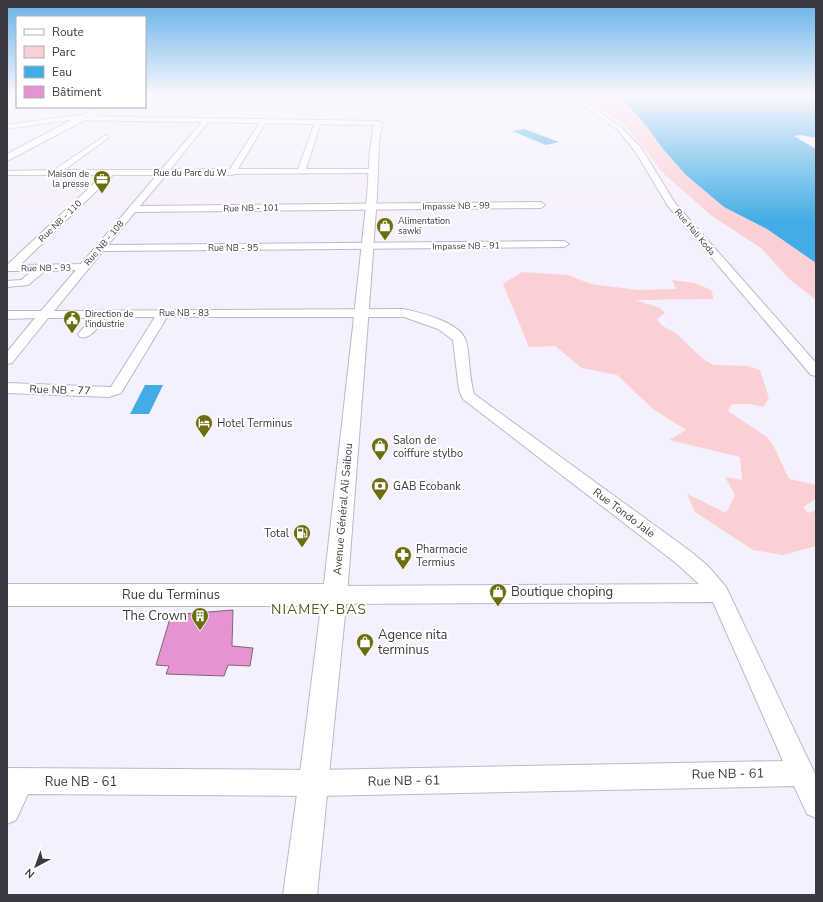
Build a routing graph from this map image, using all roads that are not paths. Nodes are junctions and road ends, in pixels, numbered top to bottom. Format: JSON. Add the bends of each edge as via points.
{"nodes":[{"id":1,"x":44,"y":138,"type":"edge"},
{"id":2,"x":104,"y":138,"type":"edge"},
{"id":3,"x":192,"y":138,"type":"edge"},
{"id":4,"x":253,"y":138,"type":"edge"},
{"id":5,"x":313,"y":138,"type":"edge"},
{"id":6,"x":376,"y":138,"type":"edge"},
{"id":7,"x":628,"y":138,"type":"edge"},
{"id":8,"x":7,"y":158,"type":"edge"},
{"id":9,"x":372,"y":171,"type":"junction"},
{"id":10,"x":232,"y":172,"type":"junction"},
{"id":11,"x":301,"y":172,"type":"junction"},
{"id":12,"x":7,"y":173,"type":"edge"},
{"id":13,"x":21,"y":173,"type":"junction"},
{"id":14,"x":55,"y":173,"type":"junction"},
{"id":15,"x":110,"y":173,"type":"junction"},
{"id":16,"x":163,"y":173,"type":"junction"},
{"id":17,"x":7,"y":183,"type":"edge"},
{"id":18,"x":541,"y":205,"type":"dead end"},
{"id":19,"x":370,"y":207,"type":"junction"},
{"id":20,"x":133,"y":209,"type":"junction"},
{"id":21,"x":564,"y":244,"type":"dead end"},
{"id":22,"x":367,"y":247,"type":"junction"},
{"id":23,"x":100,"y":248,"type":"junction"},
{"id":24,"x":84,"y":267,"type":"junction"},
{"id":25,"x":8,"y":268,"type":"edge"},
{"id":26,"x":42,"y":268,"type":"junction"},
{"id":27,"x":7,"y":284,"type":"edge"},
{"id":28,"x":362,"y":312,"type":"junction"},
{"id":29,"x":163,"y":313,"type":"junction"},
{"id":30,"x":45,"y":314,"type":"junction"},
{"id":31,"x":102,"y":314,"type":"junction"},
{"id":32,"x":7,"y":315,"type":"edge"},
{"id":33,"x":84,"y":334,"type":"dead end"},
{"id":34,"x":7,"y":360,"type":"edge"},
{"id":35,"x":816,"y":372,"type":"edge"},
{"id":36,"x":7,"y":388,"type":"edge"},
{"id":37,"x":719,"y":593,"type":"junction"},
{"id":38,"x":7,"y":595,"type":"edge"},
{"id":39,"x":334,"y":595,"type":"junction"},
{"id":40,"x":802,"y":773,"type":"junction"},
{"id":41,"x":14,"y":781,"type":"edge"},
{"id":42,"x":315,"y":782,"type":"junction"},
{"id":43,"x":816,"y":805,"type":"edge"},
{"id":44,"x":7,"y":811,"type":"edge"},
{"id":45,"x":300,"y":895,"type":"edge"}],
"edges":[{"from":1,"to":8,"type":"main road"},
{"from":2,"to":14,"type":"street"},
{"from":3,"to":16,"type":"street","name":"Rue NB - 108"},
{"from":4,"to":10,"type":"street"},
{"from":5,"to":11,"type":"street"},
{"from":6,"to":9,"type":"street","name":"Avenue Général Ali Saibou"},
{"from":7,"to":35,"type":"street","name":"Rue Hali Koda","via":[[638,150],[671,204]]},
{"from":9,"to":11,"type":"street","name":"Rue du Parc du W"},
{"from":9,"to":19,"type":"street","name":"Avenue Général Ali Saibou"},
{"from":10,"to":11,"type":"street","name":"Rue du Parc du W"},
{"from":10,"to":16,"type":"street","name":"Rue du Parc du W"},
{"from":12,"to":13,"type":"street","name":"Rue du Parc du W"},
{"from":13,"to":14,"type":"street","name":"Rue du Parc du W"},
{"from":13,"to":17,"type":"street"},
{"from":14,"to":15,"type":"street","name":"Rue du Parc du W"},
{"from":15,"to":16,"type":"street","name":"Rue du Parc du W"},
{"from":15,"to":25,"type":"street","name":"Rue NB - 110"},
{"from":16,"to":20,"type":"street","name":"Rue NB - 108"},
{"from":18,"to":19,"type":"street","name":"Impasse NB - 99"},
{"from":19,"to":20,"type":"street","name":"Rue NB - 101"},
{"from":19,"to":22,"type":"street","name":"Avenue Général Ali Saibou"},
{"from":20,"to":23,"type":"street","name":"Rue NB - 108"},
{"from":21,"to":22,"type":"street","name":"Impasse NB - 91"},
{"from":22,"to":23,"type":"street","name":"Rue NB - 95"},
{"from":22,"to":28,"type":"street","name":"Avenue Général Ali Saibou"},
{"from":23,"to":24,"type":"street","name":"Rue NB - 108"},
{"from":24,"to":26,"type":"street","name":"Rue NB - 93"},
{"from":24,"to":30,"type":"street","name":"Rue NB - 108"},
{"from":25,"to":26,"type":"street","name":"Rue NB - 93"},
{"from":26,"to":27,"type":"street","via":[[24,283]]},
{"from":28,"to":29,"type":"street","name":"Rue NB - 83"},
{"from":28,"to":37,"type":"street","name":"Rue Tondo Jale","via":[[411,314],[450,330],[459,340],[468,396],[683,557],[701,572]]},
{"from":28,"to":39,"type":"street","name":"Avenue Général Ali Saibou"},
{"from":29,"to":31,"type":"street","name":"Rue NB - 83"},
{"from":29,"to":36,"type":"street","name":"Rue NB - 77","via":[[126,376],[113,391]]},
{"from":30,"to":31,"type":"street","name":"Rue NB - 83"},
{"from":30,"to":32,"type":"street","name":"Rue NB - 83"},
{"from":30,"to":34,"type":"street","name":"Rue NB - 108"},
{"from":31,"to":33,"type":"street"},
{"from":37,"to":39,"type":"street"},
{"from":37,"to":40,"type":"street","name":"Rue Tondo Jale"},
{"from":38,"to":39,"type":"street","name":"Rue du Terminus"},
{"from":39,"to":42,"type":"street","name":"Avenue Général Ali Saibou"},
{"from":40,"to":42,"type":"street","name":"Rue NB - 61"},
{"from":40,"to":43,"type":"street","name":"Rue Tondo Jale"},
{"from":41,"to":42,"type":"street","name":"Rue NB - 61"},
{"from":41,"to":44,"type":"street"},
{"from":42,"to":45,"type":"street","name":"Avenue Général Ali Saibou"}]}
